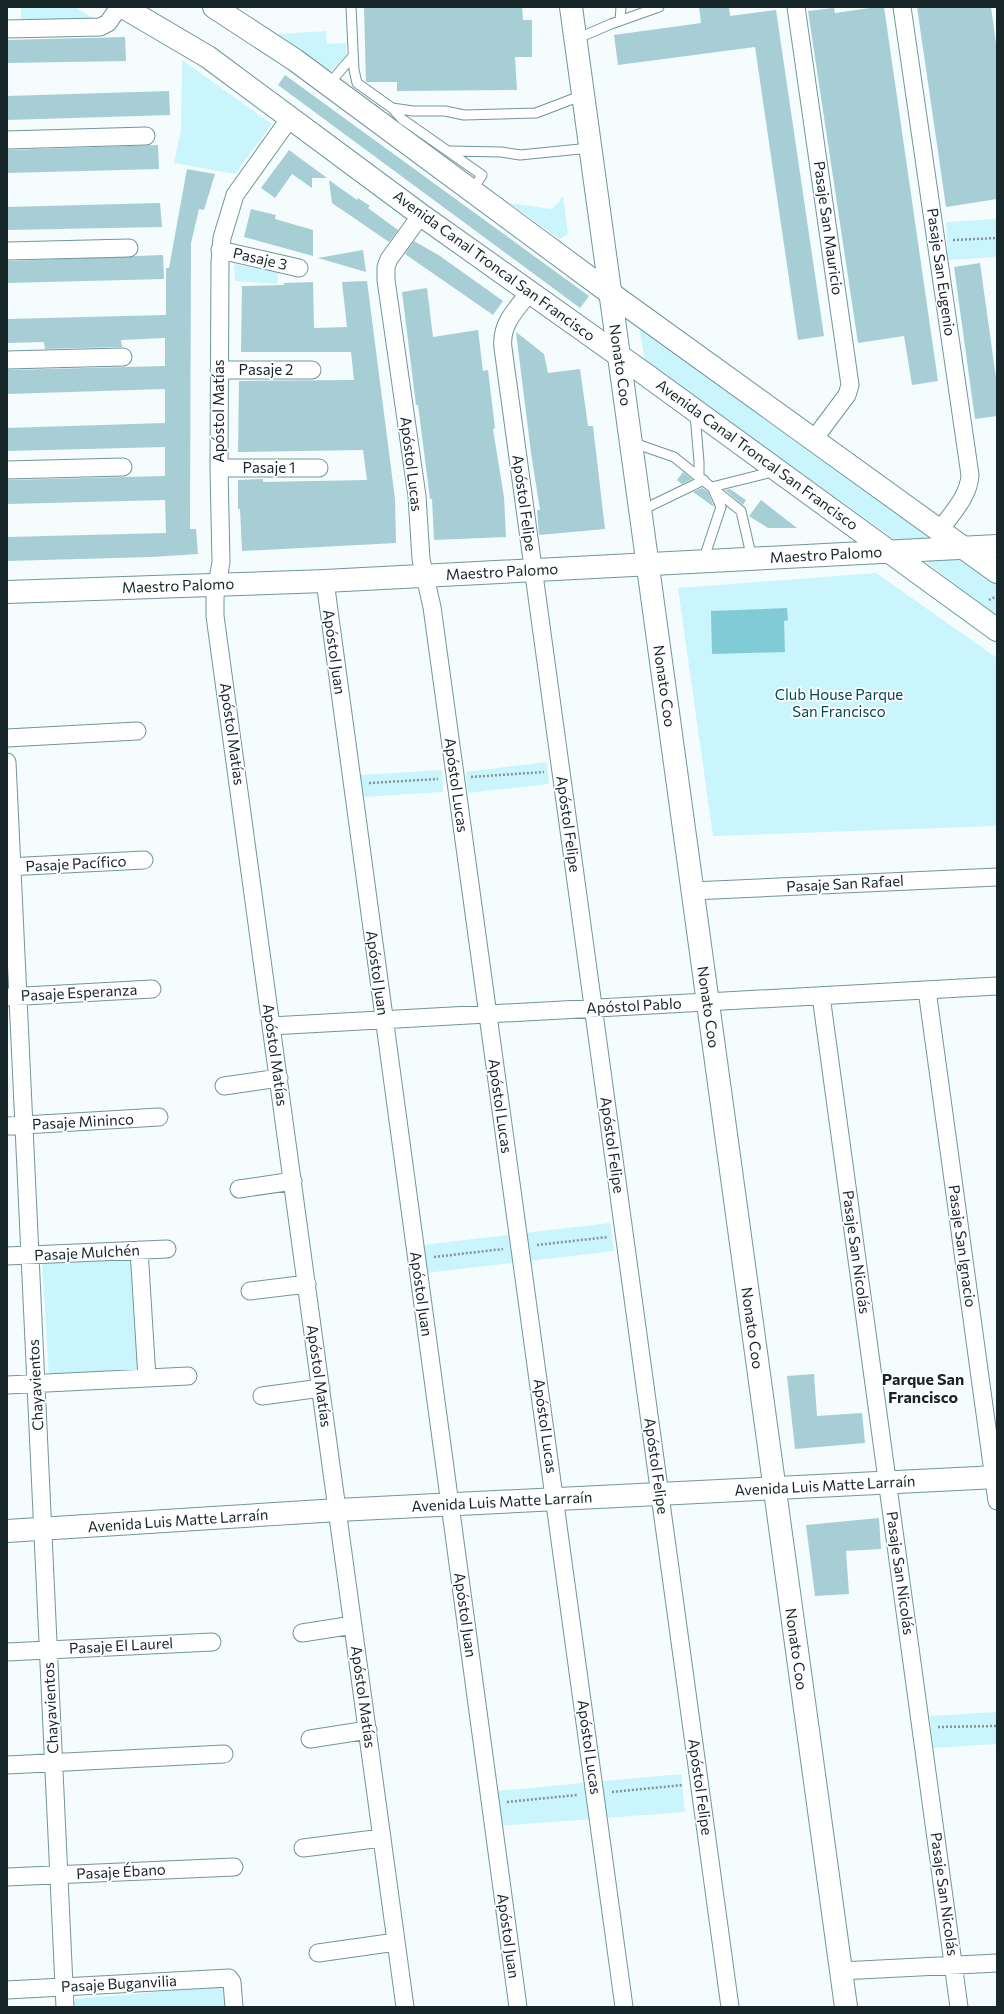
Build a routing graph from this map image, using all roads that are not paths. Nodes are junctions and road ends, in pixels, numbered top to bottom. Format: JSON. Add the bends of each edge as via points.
{"nodes":[{"id":1,"x":119,"y":7,"type":"edge"},
{"id":2,"x":123,"y":7,"type":"edge"},
{"id":3,"x":214,"y":7,"type":"edge"},
{"id":4,"x":351,"y":7,"type":"edge"},
{"id":5,"x":571,"y":7,"type":"edge"},
{"id":6,"x":621,"y":7,"type":"edge"},
{"id":7,"x":659,"y":7,"type":"edge"},
{"id":8,"x":796,"y":7,"type":"edge"},
{"id":9,"x":902,"y":7,"type":"edge"},
{"id":10,"x":620,"y":21,"type":"junction"},
{"id":11,"x":7,"y":29,"type":"edge"},
{"id":12,"x":576,"y":40,"type":"junction"},
{"id":13,"x":353,"y":56,"type":"junction"},
{"id":14,"x":343,"y":70,"type":"junction"},
{"id":15,"x":357,"y":83,"type":"junction"},
{"id":16,"x":328,"y":86,"type":"junction"},
{"id":17,"x":583,"y":95,"type":"junction"},
{"id":18,"x":392,"y":108,"type":"junction"},
{"id":19,"x":290,"y":118,"type":"junction"},
{"id":20,"x":146,"y":136,"type":"dead end"},
{"id":21,"x":7,"y":140,"type":"edge"},
{"id":22,"x":590,"y":148,"type":"junction"},
{"id":23,"x":450,"y":151,"type":"junction"},
{"id":24,"x":477,"y":183,"type":"junction"},
{"id":25,"x":421,"y":215,"type":"junction"},
{"id":26,"x":129,"y":248,"type":"dead end"},
{"id":27,"x":220,"y":250,"type":"junction"},
{"id":28,"x":7,"y":251,"type":"edge"},
{"id":29,"x":299,"y":268,"type":"dead end"},
{"id":30,"x":530,"y":292,"type":"junction"},
{"id":31,"x":610,"y":293,"type":"junction"},
{"id":32,"x":619,"y":355,"type":"junction"},
{"id":33,"x":123,"y":357,"type":"dead end"},
{"id":34,"x":7,"y":360,"type":"edge"},
{"id":35,"x":219,"y":370,"type":"junction"},
{"id":36,"x":312,"y":370,"type":"dead end"},
{"id":37,"x":695,"y":410,"type":"junction"},
{"id":38,"x":814,"y":439,"type":"junction"},
{"id":39,"x":631,"y":442,"type":"junction"},
{"id":40,"x":123,"y":467,"type":"dead end"},
{"id":41,"x":219,"y":468,"type":"junction"},
{"id":42,"x":319,"y":468,"type":"dead end"},
{"id":43,"x":7,"y":470,"type":"edge"},
{"id":44,"x":778,"y":470,"type":"junction"},
{"id":45,"x":701,"y":478,"type":"junction"},
{"id":46,"x":712,"y":487,"type":"junction"},
{"id":47,"x":640,"y":511,"type":"junction"},
{"id":48,"x":940,"y":530,"type":"junction"},
{"id":49,"x":997,"y":546,"type":"edge"},
{"id":50,"x":965,"y":548,"type":"junction"},
{"id":51,"x":890,"y":552,"type":"junction"},
{"id":52,"x":752,"y":559,"type":"junction"},
{"id":53,"x":703,"y":562,"type":"junction"},
{"id":54,"x":648,"y":565,"type":"junction"},
{"id":55,"x":533,"y":571,"type":"junction"},
{"id":56,"x":997,"y":572,"type":"edge"},
{"id":57,"x":425,"y":576,"type":"junction"},
{"id":58,"x":325,"y":581,"type":"junction"},
{"id":59,"x":218,"y":584,"type":"junction"},
{"id":60,"x":7,"y":592,"type":"edge"},
{"id":61,"x":997,"y":630,"type":"edge"},
{"id":62,"x":136,"y":731,"type":"dead end"},
{"id":63,"x":7,"y":738,"type":"edge"},
{"id":64,"x":7,"y":762,"type":"edge"},
{"id":65,"x":144,"y":860,"type":"dead end"},
{"id":66,"x":9,"y":867,"type":"edge"},
{"id":67,"x":997,"y":877,"type":"edge"},
{"id":68,"x":692,"y":891,"type":"junction"},
{"id":69,"x":997,"y":986,"type":"edge"},
{"id":70,"x":152,"y":989,"type":"dead end"},
{"id":71,"x":927,"y":990,"type":"junction"},
{"id":72,"x":821,"y":996,"type":"junction"},
{"id":73,"x":12,"y":997,"type":"edge"},
{"id":74,"x":708,"y":1002,"type":"junction"},
{"id":75,"x":593,"y":1008,"type":"junction"},
{"id":76,"x":487,"y":1014,"type":"junction"},
{"id":77,"x":384,"y":1020,"type":"junction"},
{"id":78,"x":271,"y":1026,"type":"junction"},
{"id":79,"x":279,"y":1078,"type":"junction"},
{"id":80,"x":224,"y":1086,"type":"dead end"},
{"id":81,"x":159,"y":1117,"type":"dead end"},
{"id":82,"x":24,"y":1125,"type":"junction"},
{"id":83,"x":7,"y":1126,"type":"edge"},
{"id":84,"x":293,"y":1181,"type":"junction"},
{"id":85,"x":239,"y":1189,"type":"dead end"},
{"id":86,"x":166,"y":1249,"type":"dead end"},
{"id":87,"x":139,"y":1250,"type":"junction"},
{"id":88,"x":30,"y":1255,"type":"junction"},
{"id":89,"x":7,"y":1256,"type":"edge"},
{"id":90,"x":307,"y":1284,"type":"junction"},
{"id":91,"x":250,"y":1291,"type":"dead end"},
{"id":92,"x":188,"y":1376,"type":"dead end"},
{"id":93,"x":147,"y":1378,"type":"junction"},
{"id":94,"x":36,"y":1383,"type":"junction"},
{"id":95,"x":7,"y":1385,"type":"edge"},
{"id":96,"x":321,"y":1388,"type":"junction"},
{"id":97,"x":262,"y":1396,"type":"dead end"},
{"id":98,"x":995,"y":1477,"type":"edge"},
{"id":99,"x":888,"y":1482,"type":"junction"},
{"id":100,"x":774,"y":1488,"type":"junction"},
{"id":101,"x":659,"y":1494,"type":"junction"},
{"id":102,"x":555,"y":1499,"type":"junction"},
{"id":103,"x":997,"y":1501,"type":"edge"},
{"id":104,"x":450,"y":1504,"type":"junction"},
{"id":105,"x":338,"y":1510,"type":"junction"},
{"id":106,"x":43,"y":1530,"type":"junction"},
{"id":107,"x":7,"y":1531,"type":"edge"},
{"id":108,"x":353,"y":1625,"type":"junction"},
{"id":109,"x":302,"y":1633,"type":"dead end"},
{"id":110,"x":212,"y":1642,"type":"dead end"},
{"id":111,"x":49,"y":1650,"type":"junction"},
{"id":112,"x":7,"y":1652,"type":"edge"},
{"id":113,"x":368,"y":1730,"type":"junction"},
{"id":114,"x":310,"y":1739,"type":"dead end"},
{"id":115,"x":224,"y":1754,"type":"dead end"},
{"id":116,"x":54,"y":1762,"type":"junction"},
{"id":117,"x":7,"y":1765,"type":"edge"},
{"id":118,"x":382,"y":1838,"type":"junction"},
{"id":119,"x":303,"y":1848,"type":"dead end"},
{"id":120,"x":234,"y":1867,"type":"dead end"},
{"id":121,"x":59,"y":1874,"type":"junction"},
{"id":122,"x":7,"y":1877,"type":"edge"},
{"id":123,"x":396,"y":1942,"type":"junction"},
{"id":124,"x":318,"y":1954,"type":"dead end"},
{"id":125,"x":997,"y":1963,"type":"edge"},
{"id":126,"x":954,"y":1965,"type":"junction"},
{"id":127,"x":841,"y":1971,"type":"junction"},
{"id":128,"x":64,"y":1987,"type":"junction"},
{"id":129,"x":7,"y":1990,"type":"edge"},
{"id":130,"x":65,"y":2007,"type":"edge"},
{"id":131,"x":234,"y":2007,"type":"edge"},
{"id":132,"x":405,"y":2007,"type":"edge"},
{"id":133,"x":518,"y":2007,"type":"edge"},
{"id":134,"x":624,"y":2007,"type":"edge"},
{"id":135,"x":730,"y":2007,"type":"edge"},
{"id":136,"x":846,"y":2007,"type":"edge"},
{"id":137,"x":959,"y":2007,"type":"edge"}],
"edges":[{"from":1,"to":11,"type":"street","via":[[108,23],[100,27]]},
{"from":2,"to":19,"type":"street","name":"Avenida Canal Troncal San Francisco","via":[[208,57]]},
{"from":3,"to":16,"type":"street","via":[[260,36]]},
{"from":4,"to":13,"type":"lane"},
{"from":5,"to":12,"type":"street","name":"Nonato Coo"},
{"from":6,"to":10,"type":"lane"},
{"from":7,"to":10,"type":"lane"},
{"from":8,"to":38,"type":"street","name":"Pasaje San Mauricio","via":[[850,385],[844,399]]},
{"from":9,"to":48,"type":"street","name":"Pasaje San Eugenio","via":[[970,475],[964,497]]},
{"from":10,"to":12,"type":"lane"},
{"from":12,"to":17,"type":"street","name":"Nonato Coo"},
{"from":13,"to":14,"type":"lane"},
{"from":13,"to":15,"type":"lane"},
{"from":14,"to":15,"type":"lane"},
{"from":14,"to":16,"type":"lane"},
{"from":15,"to":18,"type":"lane"},
{"from":16,"to":24,"type":"street"},
{"from":17,"to":18,"type":"lane","via":[[536,113],[464,115],[445,110]]},
{"from":17,"to":22,"type":"street","name":"Nonato Coo"},
{"from":18,"to":23,"type":"lane","via":[[402,120]]},
{"from":19,"to":25,"type":"street","name":"Avenida Canal Troncal San Francisco"},
{"from":19,"to":27,"type":"street","name":"Apóstol Matías","via":[[236,195]]},
{"from":20,"to":21,"type":"street"},
{"from":22,"to":23,"type":"lane","via":[[520,155]]},
{"from":22,"to":31,"type":"street","name":"Nonato Coo"},
{"from":23,"to":24,"type":"lane"},
{"from":24,"to":31,"type":"street"},
{"from":25,"to":30,"type":"street","name":"Avenida Canal Troncal San Francisco"},
{"from":25,"to":57,"type":"street","name":"Apóstol Lucas","via":[[393,253],[386,274],[417,496],[421,560]]},
{"from":26,"to":28,"type":"street"},
{"from":27,"to":29,"type":"street","name":"Pasaje 3"},
{"from":27,"to":35,"type":"street","name":"Apóstol Matías"},
{"from":30,"to":32,"type":"street","name":"Avenida Canal Troncal San Francisco"},
{"from":30,"to":55,"type":"street","name":"Apóstol Felipe","via":[[504,327],[502,341]]},
{"from":31,"to":32,"type":"street","name":"Nonato Coo"},
{"from":31,"to":38,"type":"street"},
{"from":32,"to":37,"type":"street","name":"Avenida Canal Troncal San Francisco"},
{"from":32,"to":39,"type":"street","name":"Nonato Coo"},
{"from":33,"to":34,"type":"street"},
{"from":35,"to":36,"type":"street","name":"Pasaje 2"},
{"from":35,"to":41,"type":"street","name":"Apóstol Matías"},
{"from":37,"to":44,"type":"street","name":"Avenida Canal Troncal San Francisco"},
{"from":37,"to":45,"type":"lane"},
{"from":38,"to":48,"type":"street"},
{"from":39,"to":45,"type":"lane","via":[[674,457]]},
{"from":39,"to":47,"type":"street","name":"Nonato Coo"},
{"from":40,"to":43,"type":"street"},
{"from":41,"to":42,"type":"street","name":"Pasaje 1"},
{"from":41,"to":59,"type":"street","name":"Apóstol Matías","via":[[222,562]]},
{"from":44,"to":46,"type":"lane"},
{"from":44,"to":51,"type":"street","name":"Avenida Canal Troncal San Francisco"},
{"from":45,"to":46,"type":"lane"},
{"from":45,"to":47,"type":"lane"},
{"from":46,"to":52,"type":"lane","via":[[741,511]]},
{"from":46,"to":53,"type":"lane","via":[[721,507]]},
{"from":47,"to":54,"type":"street","name":"Nonato Coo"},
{"from":48,"to":50,"type":"street"},
{"from":49,"to":50,"type":"street","name":"Maestro Palomo"},
{"from":50,"to":51,"type":"street","name":"Maestro Palomo"},
{"from":50,"to":56,"type":"street"},
{"from":51,"to":52,"type":"street","name":"Maestro Palomo"},
{"from":51,"to":61,"type":"street","name":"Avenida Canal Troncal San Francisco"},
{"from":52,"to":53,"type":"street","name":"Maestro Palomo"},
{"from":53,"to":54,"type":"street","name":"Maestro Palomo"},
{"from":54,"to":55,"type":"street","name":"Maestro Palomo"},
{"from":54,"to":68,"type":"street","name":"Nonato Coo"},
{"from":55,"to":57,"type":"street","name":"Maestro Palomo"},
{"from":55,"to":75,"type":"street","name":"Apóstol Felipe"},
{"from":57,"to":58,"type":"street","name":"Maestro Palomo"},
{"from":57,"to":76,"type":"street","name":"Apóstol Lucas","via":[[432,607]]},
{"from":58,"to":59,"type":"street","name":"Maestro Palomo"},
{"from":58,"to":77,"type":"street","name":"Apóstol Juan"},
{"from":59,"to":60,"type":"street","name":"Maestro Palomo"},
{"from":59,"to":78,"type":"street","name":"Apóstol Matías","via":[[216,616]]},
{"from":62,"to":63,"type":"street"},
{"from":64,"to":66,"type":"street","name":"Chayavientos"},
{"from":65,"to":66,"type":"street","name":"Pasaje Pacífico"},
{"from":66,"to":73,"type":"street","name":"Chayavientos"},
{"from":67,"to":68,"type":"street","name":"Pasaje San Rafael"},
{"from":68,"to":74,"type":"street","name":"Nonato Coo"},
{"from":69,"to":71,"type":"street","name":"Apóstol Pablo"},
{"from":70,"to":73,"type":"street","name":"Pasaje Esperanza"},
{"from":71,"to":72,"type":"street","name":"Apóstol Pablo"},
{"from":71,"to":98,"type":"street","name":"Pasaje San Ignacio"},
{"from":72,"to":74,"type":"street","name":"Apóstol Pablo"},
{"from":72,"to":99,"type":"street","name":"Pasaje San Nicolás"},
{"from":73,"to":82,"type":"street","name":"Chayavientos"},
{"from":74,"to":75,"type":"street","name":"Apóstol Pablo"},
{"from":74,"to":100,"type":"street","name":"Nonato Coo"},
{"from":75,"to":76,"type":"street","name":"Apóstol Pablo"},
{"from":75,"to":101,"type":"street","name":"Apóstol Felipe"},
{"from":76,"to":77,"type":"street","name":"Apóstol Pablo"},
{"from":76,"to":102,"type":"street","name":"Apóstol Lucas"},
{"from":77,"to":78,"type":"street","name":"Apóstol Pablo"},
{"from":77,"to":104,"type":"street","name":"Apóstol Juan"},
{"from":78,"to":79,"type":"street","name":"Apóstol Matías"},
{"from":79,"to":80,"type":"street"},
{"from":79,"to":84,"type":"street","name":"Apóstol Matías"},
{"from":81,"to":82,"type":"street","name":"Pasaje Mininco"},
{"from":82,"to":83,"type":"street","name":"Pasaje Mininco"},
{"from":82,"to":88,"type":"street","name":"Chayavientos"},
{"from":84,"to":85,"type":"street"},
{"from":84,"to":90,"type":"street","name":"Apóstol Matías"},
{"from":86,"to":87,"type":"street","name":"Pasaje Mulchén"},
{"from":87,"to":88,"type":"street","name":"Pasaje Mulchén"},
{"from":87,"to":93,"type":"street"},
{"from":88,"to":89,"type":"street","name":"Pasaje Mulchén"},
{"from":88,"to":94,"type":"street","name":"Chayavientos"},
{"from":90,"to":91,"type":"street"},
{"from":90,"to":96,"type":"street","name":"Apóstol Matías"},
{"from":92,"to":93,"type":"street"},
{"from":93,"to":94,"type":"street"},
{"from":94,"to":95,"type":"street"},
{"from":94,"to":106,"type":"street","name":"Chayavientos"},
{"from":96,"to":97,"type":"street"},
{"from":96,"to":105,"type":"street","name":"Apóstol Matías"},
{"from":98,"to":99,"type":"street","name":"Avenida Luis Matte Larraín"},
{"from":98,"to":103,"type":"street","name":"Pasaje San Ignacio"},
{"from":99,"to":100,"type":"street","name":"Avenida Luis Matte Larraín"},
{"from":99,"to":126,"type":"street","name":"Pasaje San Nicolás"},
{"from":100,"to":101,"type":"street","name":"Avenida Luis Matte Larraín"},
{"from":100,"to":127,"type":"street","name":"Nonato Coo"},
{"from":101,"to":102,"type":"street","name":"Avenida Luis Matte Larraín"},
{"from":101,"to":135,"type":"street","name":"Apóstol Felipe"},
{"from":102,"to":104,"type":"street","name":"Avenida Luis Matte Larraín"},
{"from":102,"to":134,"type":"street","name":"Apóstol Lucas"},
{"from":104,"to":105,"type":"street","name":"Avenida Luis Matte Larraín"},
{"from":104,"to":133,"type":"street","name":"Apóstol Juan"},
{"from":105,"to":106,"type":"street","name":"Avenida Luis Matte Larraín"},
{"from":105,"to":108,"type":"street","name":"Apóstol Matías"},
{"from":106,"to":107,"type":"street","name":"Avenida Luis Matte Larraín"},
{"from":106,"to":111,"type":"street","name":"Chayavientos"},
{"from":108,"to":109,"type":"street"},
{"from":108,"to":113,"type":"street","name":"Apóstol Matías"},
{"from":110,"to":111,"type":"street","name":"Pasaje El Laurel"},
{"from":111,"to":112,"type":"street","name":"Pasaje El Laurel"},
{"from":111,"to":116,"type":"street","name":"Chayavientos"},
{"from":113,"to":114,"type":"street"},
{"from":113,"to":118,"type":"street","name":"Apóstol Matías"},
{"from":115,"to":116,"type":"street"},
{"from":116,"to":117,"type":"street"},
{"from":116,"to":121,"type":"street","name":"Chayavientos"},
{"from":118,"to":119,"type":"street"},
{"from":118,"to":123,"type":"street","name":"Apóstol Matías"},
{"from":120,"to":121,"type":"street","name":"Pasaje Ébano"},
{"from":121,"to":122,"type":"street","name":"Pasaje Ébano"},
{"from":121,"to":128,"type":"street","name":"Chayavientos"},
{"from":123,"to":124,"type":"street"},
{"from":123,"to":132,"type":"street","name":"Apóstol Matías"},
{"from":125,"to":126,"type":"street"},
{"from":126,"to":127,"type":"street"},
{"from":126,"to":137,"type":"street","name":"Pasaje San Nicolás"},
{"from":127,"to":136,"type":"street","name":"Nonato Coo"},
{"from":128,"to":129,"type":"street","name":"Pasaje Buganvilia"},
{"from":128,"to":130,"type":"street","name":"Chayavientos"},
{"from":128,"to":131,"type":"street","name":"Pasaje Buganvilia","via":[[231,1979]]}]}
